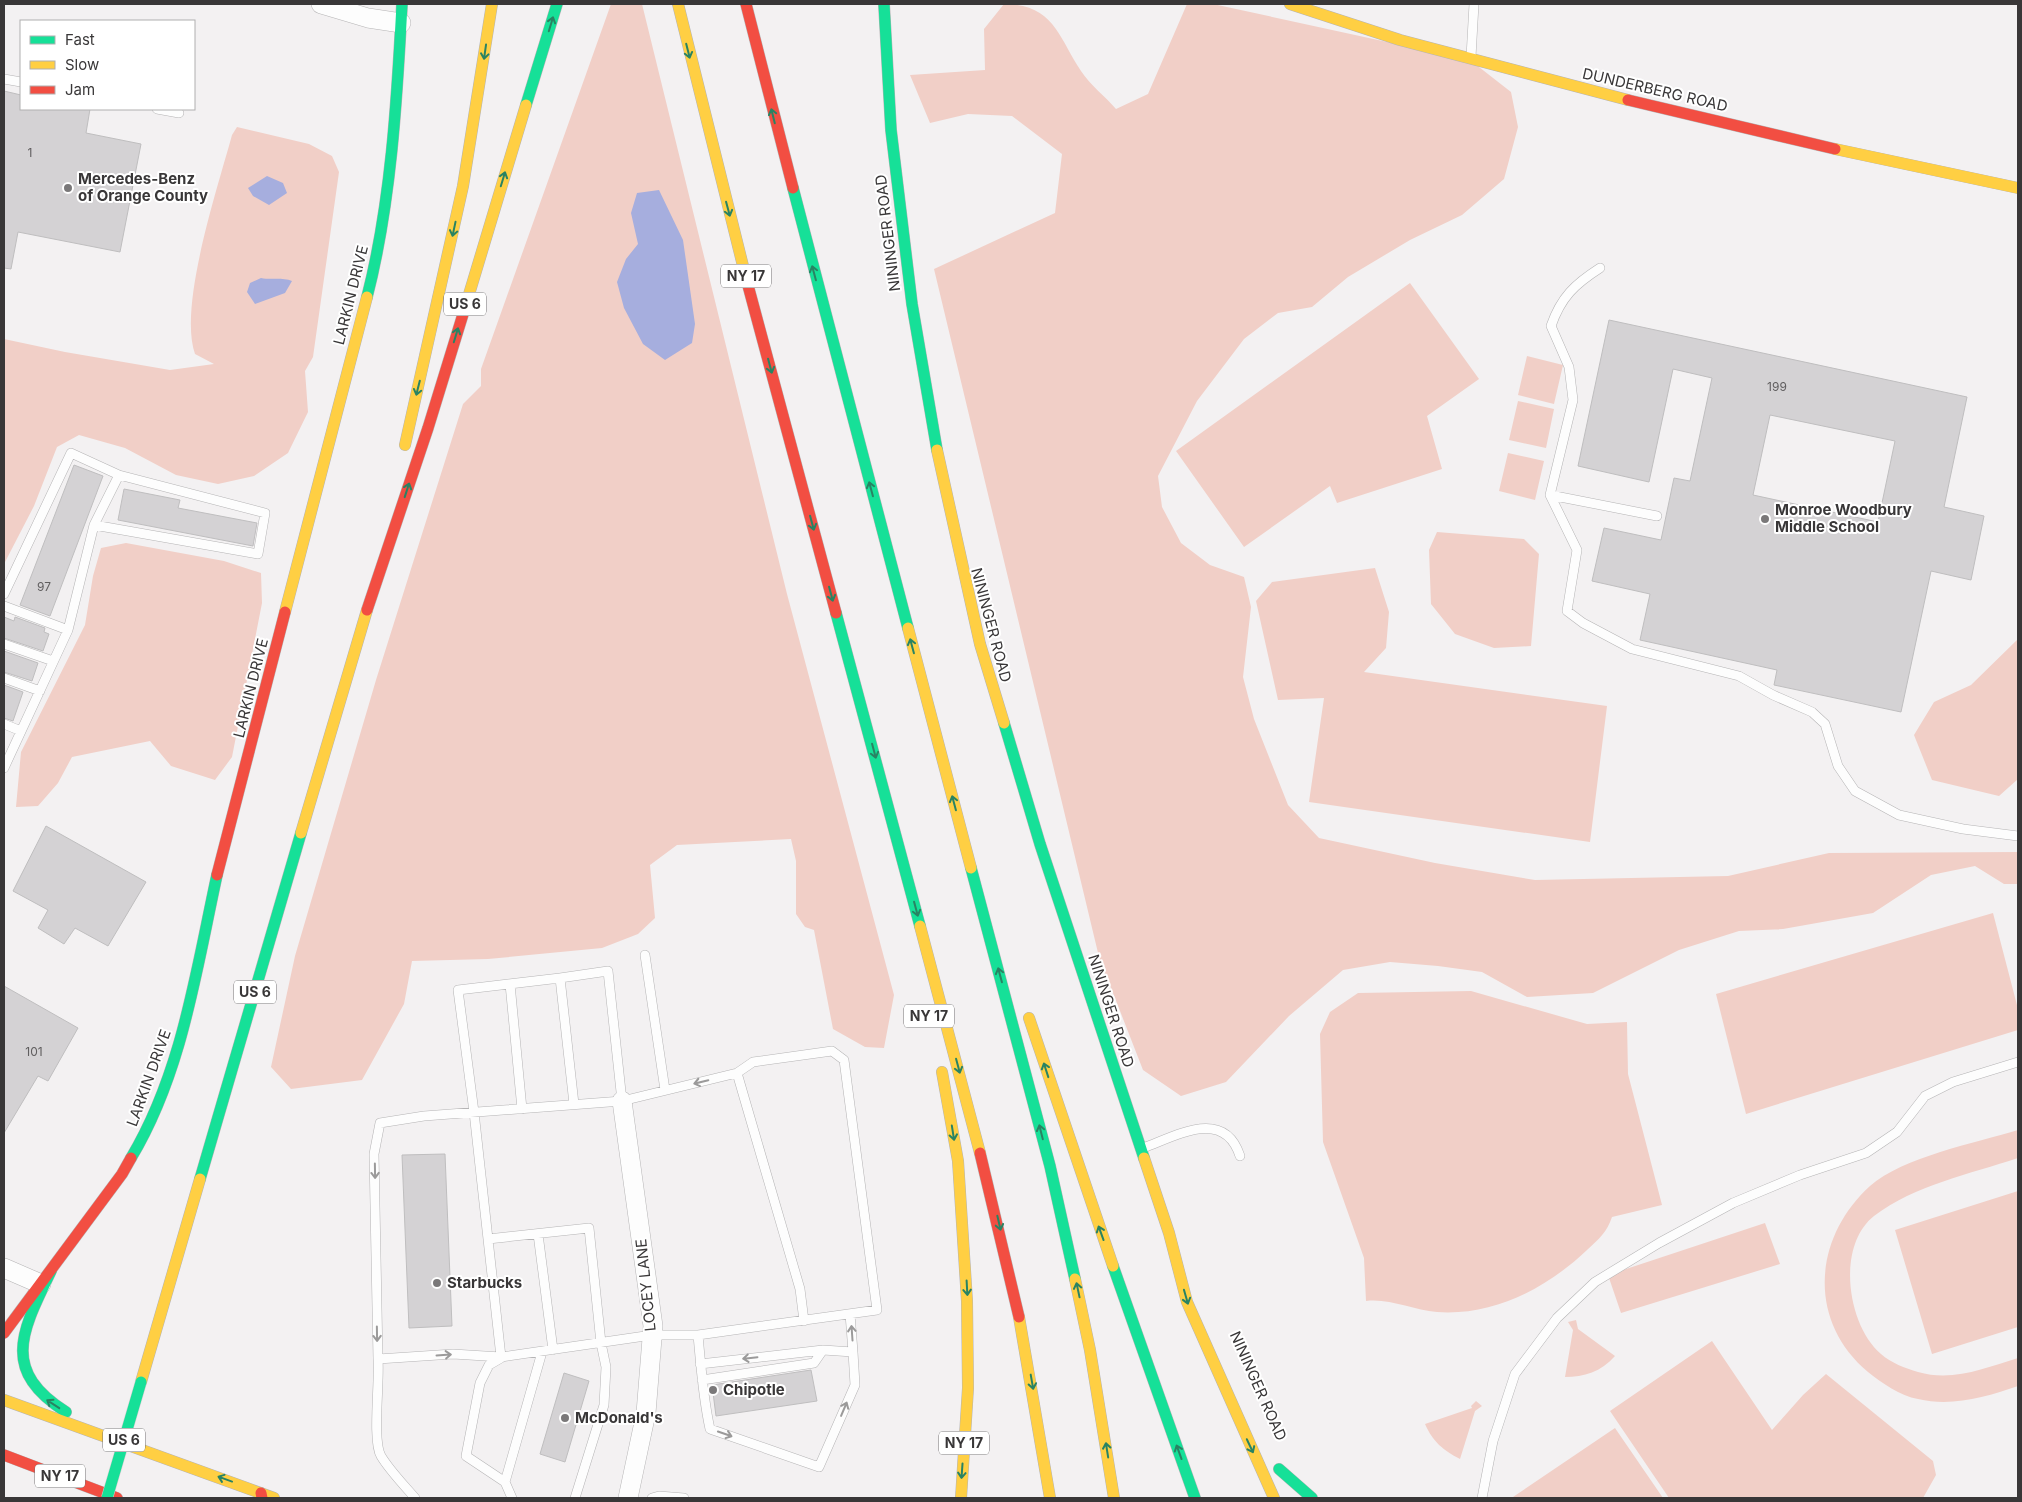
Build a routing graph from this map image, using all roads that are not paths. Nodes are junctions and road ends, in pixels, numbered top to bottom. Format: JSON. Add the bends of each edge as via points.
{"nodes":[{"id":1,"x":321,"y":4,"type":"edge"},
{"id":2,"x":402,"y":4,"type":"edge"},
{"id":3,"x":492,"y":4,"type":"edge"},
{"id":4,"x":557,"y":4,"type":"edge"},
{"id":5,"x":678,"y":4,"type":"edge"},
{"id":6,"x":746,"y":4,"type":"edge"},
{"id":7,"x":884,"y":4,"type":"edge"},
{"id":8,"x":1290,"y":4,"type":"edge"},
{"id":9,"x":1474,"y":4,"type":"edge"},
{"id":10,"x":401,"y":23,"type":"junction"},
{"id":11,"x":1470,"y":60,"type":"junction"},
{"id":12,"x":4,"y":78,"type":"edge"},
{"id":13,"x":20,"y":82,"type":"edge"},
{"id":14,"x":162,"y":110,"type":"edge"},
{"id":15,"x":179,"y":113,"type":"dead end"},
{"id":16,"x":2018,"y":188,"type":"edge"},
{"id":17,"x":1600,"y":268,"type":"dead end"},
{"id":18,"x":403,"y":454,"type":"dead end"},
{"id":19,"x":119,"y":475,"type":"junction"},
{"id":20,"x":394,"y":491,"type":"dead end"},
{"id":21,"x":1550,"y":495,"type":"junction"},
{"id":22,"x":1658,"y":516,"type":"dead end"},
{"id":23,"x":94,"y":525,"type":"junction"},
{"id":24,"x":4,"y":594,"type":"edge"},
{"id":25,"x":370,"y":602,"type":"junction"},
{"id":26,"x":4,"y":606,"type":"edge"},
{"id":27,"x":68,"y":630,"type":"junction"},
{"id":28,"x":4,"y":644,"type":"edge"},
{"id":29,"x":53,"y":662,"type":"junction"},
{"id":30,"x":4,"y":678,"type":"edge"},
{"id":31,"x":40,"y":691,"type":"junction"},
{"id":32,"x":4,"y":724,"type":"edge"},
{"id":33,"x":21,"y":731,"type":"junction"},
{"id":34,"x":4,"y":768,"type":"edge"},
{"id":35,"x":885,"y":794,"type":"junction"},
{"id":36,"x":2018,"y":836,"type":"edge"},
{"id":37,"x":966,"y":850,"type":"junction"},
{"id":38,"x":1000,"y":933,"type":"dead end"},
{"id":39,"x":910,"y":936,"type":"dead end"},
{"id":40,"x":644,"y":955,"type":"dead end"},
{"id":41,"x":560,"y":978,"type":"junction"},
{"id":42,"x":510,"y":984,"type":"junction"},
{"id":43,"x":1026,"y":1010,"type":"dead end"},
{"id":44,"x":940,"y":1062,"type":"dead end"},
{"id":45,"x":2018,"y":1062,"type":"edge"},
{"id":46,"x":737,"y":1073,"type":"junction"},
{"id":47,"x":665,"y":1090,"type":"junction"},
{"id":48,"x":622,"y":1101,"type":"junction"},
{"id":49,"x":574,"y":1104,"type":"junction"},
{"id":50,"x":522,"y":1109,"type":"junction"},
{"id":51,"x":474,"y":1112,"type":"junction"},
{"id":52,"x":1141,"y":1149,"type":"junction"},
{"id":53,"x":1240,"y":1156,"type":"dead end"},
{"id":54,"x":1169,"y":1233,"type":"junction"},
{"id":55,"x":538,"y":1234,"type":"junction"},
{"id":56,"x":488,"y":1240,"type":"junction"},
{"id":57,"x":4,"y":1268,"type":"edge"},
{"id":58,"x":46,"y":1278,"type":"junction"},
{"id":59,"x":1194,"y":1281,"type":"dead end"},
{"id":60,"x":850,"y":1314,"type":"junction"},
{"id":61,"x":804,"y":1321,"type":"junction"},
{"id":62,"x":4,"y":1332,"type":"edge"},
{"id":63,"x":698,"y":1335,"type":"junction"},
{"id":64,"x":652,"y":1336,"type":"junction"},
{"id":65,"x":601,"y":1343,"type":"junction"},
{"id":66,"x":553,"y":1350,"type":"junction"},
{"id":67,"x":823,"y":1350,"type":"junction"},
{"id":68,"x":542,"y":1352,"type":"junction"},
{"id":69,"x":853,"y":1352,"type":"junction"},
{"id":70,"x":501,"y":1358,"type":"junction"},
{"id":71,"x":378,"y":1359,"type":"junction"},
{"id":72,"x":700,"y":1364,"type":"junction"},
{"id":73,"x":702,"y":1380,"type":"junction"},
{"id":74,"x":4,"y":1400,"type":"edge"},
{"id":75,"x":109,"y":1440,"type":"junction"},
{"id":76,"x":4,"y":1454,"type":"edge"},
{"id":77,"x":504,"y":1482,"type":"junction"},
{"id":78,"x":261,"y":1496,"type":"edge"},
{"id":79,"x":107,"y":1498,"type":"edge"},
{"id":80,"x":117,"y":1498,"type":"edge"},
{"id":81,"x":274,"y":1498,"type":"edge"},
{"id":82,"x":415,"y":1498,"type":"edge"},
{"id":83,"x":512,"y":1498,"type":"edge"},
{"id":84,"x":575,"y":1498,"type":"edge"},
{"id":85,"x":628,"y":1498,"type":"edge"},
{"id":86,"x":652,"y":1498,"type":"edge"},
{"id":87,"x":684,"y":1498,"type":"edge"},
{"id":88,"x":961,"y":1498,"type":"edge"},
{"id":89,"x":1050,"y":1498,"type":"edge"},
{"id":90,"x":1114,"y":1498,"type":"edge"},
{"id":91,"x":1195,"y":1498,"type":"edge"},
{"id":92,"x":1274,"y":1498,"type":"edge"},
{"id":93,"x":1292,"y":1498,"type":"edge"},
{"id":94,"x":1312,"y":1498,"type":"edge"},
{"id":95,"x":1482,"y":1498,"type":"edge"}],
"edges":[{"from":1,"to":10,"type":"street","via":[[368,18]]},
{"from":2,"to":10,"type":"main road","name":"LARKIN DRIVE"},
{"from":3,"to":18,"type":"main road","number":"US 6","one_way":true,"via":[[463,186]]},
{"from":25,"to":4,"type":"main road","number":"US 6","one_way":true,"via":[[428,428]]},
{"from":5,"to":35,"type":"main road","number":"NY 17","one_way":true,"via":[[734,234]]},
{"from":37,"to":6,"type":"main road","one_way":true},
{"from":7,"to":52,"type":"main road","name":"NININGER ROAD","via":[[891,130],[905,252],[930,417],[952,529],[1000,715]]},
{"from":8,"to":11,"type":"main road","name":"DUNDERBERG ROAD","via":[[1332,20]]},
{"from":9,"to":11,"type":"lane"},
{"from":10,"to":58,"type":"main road","name":"LARKIN DRIVE","via":[[379,251],[218,872],[187,1014],[166,1081],[144,1135],[116,1181]]},
{"from":11,"to":16,"type":"main road","name":"DUNDERBERG ROAD","via":[[1647,105]]},
{"from":12,"to":13,"type":"lane"},
{"from":14,"to":15,"type":"lane"},
{"from":17,"to":21,"type":"lane","via":[[1575,284],[1556,312],[1551,326],[1569,367],[1573,400]]},
{"from":19,"to":23,"type":"lane"},
{"from":19,"to":23,"type":"lane","via":[[265,513],[258,554]]},
{"from":19,"to":24,"type":"lane","via":[[71,453]]},
{"from":20,"to":25,"type":"main road","number":"US 6"},
{"from":21,"to":22,"type":"lane"},
{"from":21,"to":36,"type":"lane","via":[[1577,550],[1567,611],[1583,623],[1632,649],[1739,676],[1812,712],[1825,724],[1838,766],[1855,792],[1899,815],[1963,830]]},
{"from":23,"to":27,"type":"lane"},
{"from":25,"to":79,"type":"main road","number":"US 6","bridge":true},
{"from":26,"to":27,"type":"lane"},
{"from":27,"to":29,"type":"lane"},
{"from":28,"to":29,"type":"lane"},
{"from":29,"to":31,"type":"lane"},
{"from":30,"to":31,"type":"lane"},
{"from":31,"to":33,"type":"lane"},
{"from":32,"to":33,"type":"lane"},
{"from":33,"to":34,"type":"lane"},
{"from":35,"to":39,"type":"main road","number":"NY 17"},
{"from":35,"to":89,"type":"main road","one_way":true,"via":[[992,1196],[1020,1321]]},
{"from":37,"to":38,"type":"main road"},
{"from":90,"to":37,"type":"main road","one_way":true,"via":[[1090,1350],[1065,1229]]},
{"from":40,"to":47,"type":"lane"},
{"from":41,"to":42,"type":"lane"},
{"from":41,"to":48,"type":"lane","via":[[608,971]]},
{"from":41,"to":49,"type":"lane"},
{"from":42,"to":50,"type":"lane"},
{"from":42,"to":51,"type":"lane","via":[[458,990]]},
{"from":91,"to":43,"type":"main road","one_way":true},
{"from":44,"to":88,"type":"main road","number":"NY 17","one_way":true,"via":[[958,1161],[967,1301],[968,1388]]},
{"from":45,"to":95,"type":"lane","via":[[1953,1082],[1925,1096],[1897,1132],[1866,1153],[1800,1175],[1733,1203],[1659,1242],[1595,1282],[1557,1318],[1515,1374],[1493,1441]]},
{"from":46,"to":47,"type":"lane","one_way":true},
{"from":46,"to":60,"type":"lane","via":[[753,1062],[832,1051],[844,1060],[877,1310]]},
{"from":46,"to":61,"type":"lane","via":[[800,1289]]},
{"from":47,"to":48,"type":"lane"},
{"from":48,"to":49,"type":"lane"},
{"from":48,"to":64,"type":"street","name":"LOCEY LANE"},
{"from":49,"to":50,"type":"lane"},
{"from":50,"to":51,"type":"lane"},
{"from":51,"to":56,"type":"lane"},
{"from":51,"to":71,"type":"lane","one_way":true,"via":[[380,1123],[374,1154]]},
{"from":52,"to":53,"type":"lane","via":[[1196,1129],[1210,1128],[1224,1131]]},
{"from":52,"to":54,"type":"main road","name":"NININGER ROAD"},
{"from":54,"to":59,"type":"main road","name":"NININGER ROAD"},
{"from":54,"to":92,"type":"main road","name":"NININGER ROAD","one_way":true,"via":[[1190,1310]]},
{"from":55,"to":56,"type":"lane"},
{"from":55,"to":65,"type":"lane","via":[[589,1228]]},
{"from":55,"to":66,"type":"lane"},
{"from":56,"to":70,"type":"lane"},
{"from":57,"to":58,"type":"street"},
{"from":58,"to":62,"type":"main road","name":"LARKIN DRIVE"},
{"from":75,"to":58,"type":"main road","one_way":true,"via":[[42,1396],[31,1386],[22,1368],[19,1354],[21,1337]]},
{"from":60,"to":61,"type":"lane"},
{"from":69,"to":60,"type":"lane","one_way":true},
{"from":61,"to":63,"type":"lane"},
{"from":63,"to":64,"type":"lane"},
{"from":63,"to":72,"type":"lane"},
{"from":64,"to":65,"type":"lane"},
{"from":64,"to":85,"type":"street","name":"LOCEY LANE","via":[[646,1412]]},
{"from":65,"to":66,"type":"lane"},
{"from":65,"to":84,"type":"lane","via":[[606,1367],[604,1405]]},
{"from":66,"to":68,"type":"lane"},
{"from":67,"to":69,"type":"lane"},
{"from":67,"to":72,"type":"lane","one_way":true},
{"from":67,"to":73,"type":"lane","via":[[814,1363]]},
{"from":68,"to":70,"type":"lane"},
{"from":68,"to":77,"type":"lane"},
{"from":73,"to":69,"type":"lane","one_way":true,"via":[[710,1429],[819,1467],[854,1386]]},
{"from":71,"to":70,"type":"lane","one_way":true,"via":[[454,1354]]},
{"from":70,"to":77,"type":"lane","via":[[489,1365],[480,1383],[466,1456]]},
{"from":71,"to":82,"type":"lane","via":[[380,1454]]},
{"from":72,"to":73,"type":"lane"},
{"from":74,"to":75,"type":"main road"},
{"from":78,"to":75,"type":"main road","one_way":true},
{"from":76,"to":80,"type":"main road","number":"NY 17"},
{"from":77,"to":83,"type":"lane"},
{"from":78,"to":81,"type":"main road"},
{"from":86,"to":87,"type":"lane"},
{"from":93,"to":94,"type":"main road","via":[[1277,1464]]}]}
